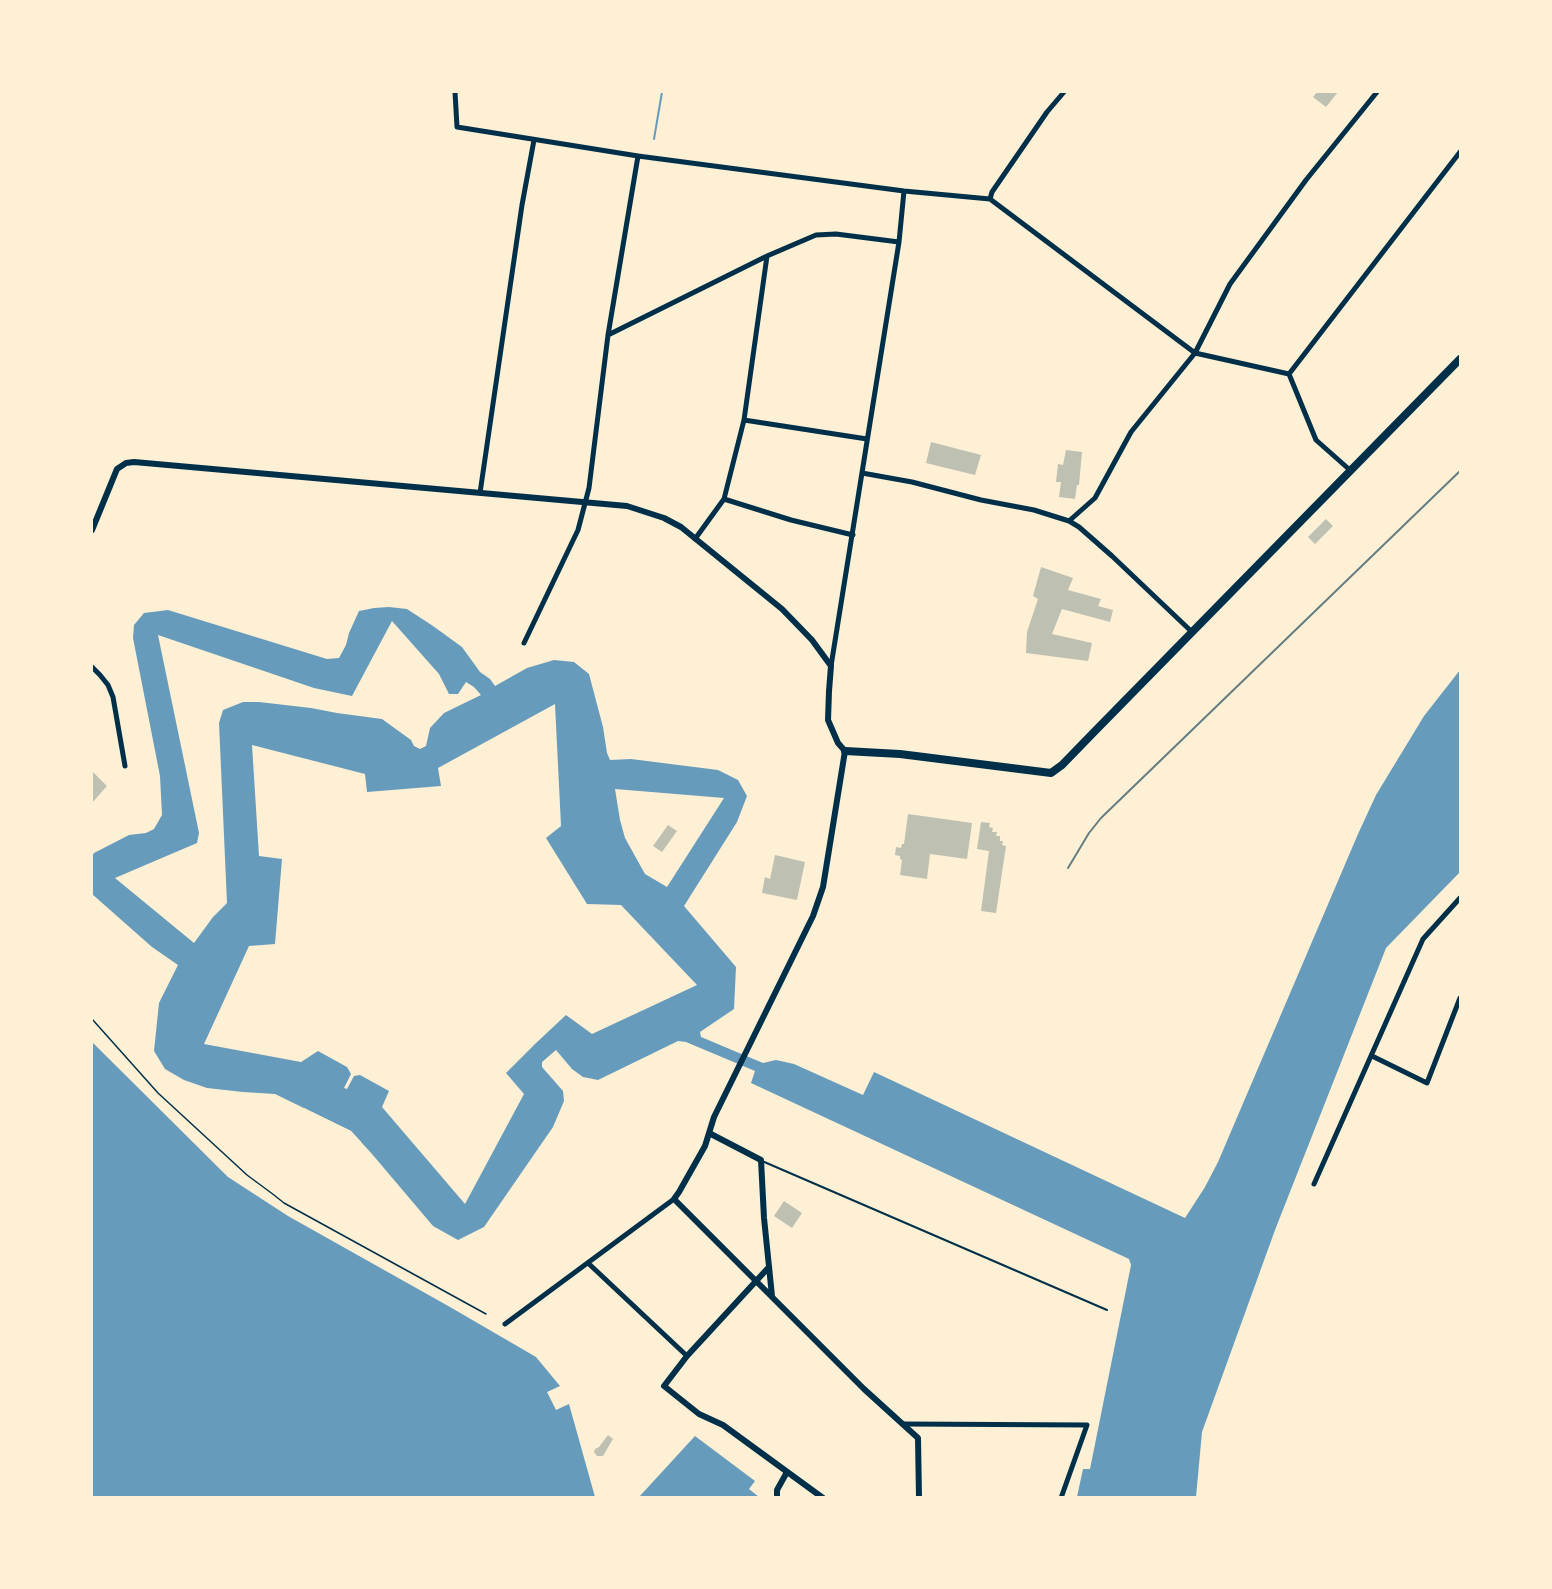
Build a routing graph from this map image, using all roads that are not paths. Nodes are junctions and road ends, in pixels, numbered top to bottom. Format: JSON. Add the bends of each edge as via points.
{"nodes":[{"id":1,"x":455,"y":92,"type":"edge"},
{"id":2,"x":1064,"y":92,"type":"edge"},
{"id":3,"x":1377,"y":92,"type":"edge"},
{"id":4,"x":534,"y":140,"type":"junction"},
{"id":5,"x":1461,"y":152,"type":"edge"},
{"id":6,"x":638,"y":156,"type":"junction"},
{"id":7,"x":904,"y":191,"type":"junction"},
{"id":8,"x":990,"y":199,"type":"junction"},
{"id":9,"x":899,"y":242,"type":"junction"},
{"id":10,"x":767,"y":256,"type":"junction"},
{"id":11,"x":608,"y":335,"type":"junction"},
{"id":12,"x":1195,"y":353,"type":"junction"},
{"id":13,"x":1461,"y":359,"type":"edge"},
{"id":14,"x":1289,"y":374,"type":"junction"},
{"id":15,"x":744,"y":420,"type":"junction"},
{"id":16,"x":867,"y":439,"type":"junction"},
{"id":17,"x":1352,"y":471,"type":"junction"},
{"id":18,"x":862,"y":473,"type":"junction"},
{"id":19,"x":480,"y":493,"type":"junction"},
{"id":20,"x":724,"y":499,"type":"junction"},
{"id":21,"x":585,"y":502,"type":"junction"},
{"id":22,"x":1069,"y":521,"type":"junction"},
{"id":23,"x":92,"y":530,"type":"edge"},
{"id":24,"x":853,"y":535,"type":"junction"},
{"id":25,"x":695,"y":538,"type":"junction"},
{"id":26,"x":1192,"y":632,"type":"junction"},
{"id":27,"x":524,"y":644,"type":"dead end"},
{"id":28,"x":831,"y":666,"type":"junction"},
{"id":29,"x":92,"y":667,"type":"edge"},
{"id":30,"x":845,"y":751,"type":"junction"},
{"id":31,"x":125,"y":766,"type":"dead end"},
{"id":32,"x":1461,"y":898,"type":"edge"},
{"id":33,"x":1461,"y":998,"type":"edge"},
{"id":34,"x":1372,"y":1056,"type":"junction"},
{"id":35,"x":710,"y":1133,"type":"junction"},
{"id":36,"x":760,"y":1160,"type":"junction"},
{"id":37,"x":1314,"y":1184,"type":"dead end"},
{"id":38,"x":674,"y":1199,"type":"junction"},
{"id":39,"x":588,"y":1263,"type":"junction"},
{"id":40,"x":769,"y":1267,"type":"junction"},
{"id":41,"x":756,"y":1281,"type":"junction"},
{"id":42,"x":772,"y":1296,"type":"junction"},
{"id":43,"x":1107,"y":1310,"type":"dead end"},
{"id":44,"x":505,"y":1324,"type":"dead end"},
{"id":45,"x":687,"y":1356,"type":"junction"},
{"id":46,"x":903,"y":1424,"type":"junction"},
{"id":47,"x":788,"y":1472,"type":"junction"},
{"id":48,"x":777,"y":1497,"type":"edge"},
{"id":49,"x":823,"y":1497,"type":"edge"},
{"id":50,"x":919,"y":1497,"type":"edge"},
{"id":51,"x":1061,"y":1497,"type":"edge"}],
"edges":[{"from":1,"to":4,"type":"street","via":[[457,127]]},
{"from":2,"to":8,"type":"street"},
{"from":3,"to":12,"type":"street","via":[[1230,284]]},
{"from":4,"to":6,"type":"street"},
{"from":4,"to":19,"type":"street"},
{"from":5,"to":14,"type":"street"},
{"from":6,"to":7,"type":"street"},
{"from":6,"to":11,"type":"street"},
{"from":7,"to":8,"type":"street"},
{"from":7,"to":9,"type":"street"},
{"from":8,"to":12,"type":"street"},
{"from":9,"to":10,"type":"street","via":[[816,235]]},
{"from":9,"to":16,"type":"street"},
{"from":10,"to":11,"type":"street"},
{"from":10,"to":15,"type":"street"},
{"from":11,"to":21,"type":"street"},
{"from":12,"to":14,"type":"street"},
{"from":12,"to":22,"type":"street","via":[[1131,432],[1095,498]]},
{"from":13,"to":17,"type":"main road"},
{"from":14,"to":17,"type":"street","via":[[1316,440]]},
{"from":15,"to":16,"type":"street"},
{"from":15,"to":20,"type":"street"},
{"from":16,"to":18,"type":"street"},
{"from":17,"to":26,"type":"main road"},
{"from":18,"to":22,"type":"street"},
{"from":18,"to":24,"type":"street"},
{"from":19,"to":21,"type":"street"},
{"from":19,"to":23,"type":"street","via":[[126,463],[117,468]]},
{"from":20,"to":24,"type":"street"},
{"from":20,"to":25,"type":"street"},
{"from":21,"to":25,"type":"street","via":[[647,512],[681,527]]},
{"from":21,"to":27,"type":"street","via":[[578,530]]},
{"from":22,"to":26,"type":"street"},
{"from":24,"to":28,"type":"street"},
{"from":25,"to":28,"type":"street","via":[[782,609]]},
{"from":26,"to":30,"type":"main road","via":[[1051,773]]},
{"from":28,"to":30,"type":"street","via":[[828,720]]},
{"from":29,"to":31,"type":"street","via":[[113,697]]},
{"from":30,"to":35,"type":"street","via":[[819,901],[714,1117]]},
{"from":32,"to":34,"type":"street","via":[[1422,939]]},
{"from":33,"to":34,"type":"street","via":[[1427,1083]]},
{"from":34,"to":37,"type":"street"},
{"from":35,"to":36,"type":"street"},
{"from":35,"to":38,"type":"street"},
{"from":36,"to":40,"type":"street"},
{"from":36,"to":43,"type":"lane"},
{"from":38,"to":39,"type":"street"},
{"from":38,"to":41,"type":"street"},
{"from":39,"to":44,"type":"street"},
{"from":39,"to":45,"type":"street"},
{"from":40,"to":41,"type":"street"},
{"from":40,"to":42,"type":"street"},
{"from":41,"to":42,"type":"street"},
{"from":41,"to":45,"type":"street"},
{"from":42,"to":46,"type":"street"},
{"from":45,"to":47,"type":"street","via":[[664,1386],[699,1414],[723,1425]]},
{"from":46,"to":50,"type":"street","via":[[918,1438]]},
{"from":46,"to":51,"type":"street","via":[[1088,1425]]},
{"from":47,"to":48,"type":"street"},
{"from":47,"to":49,"type":"street"}]}
